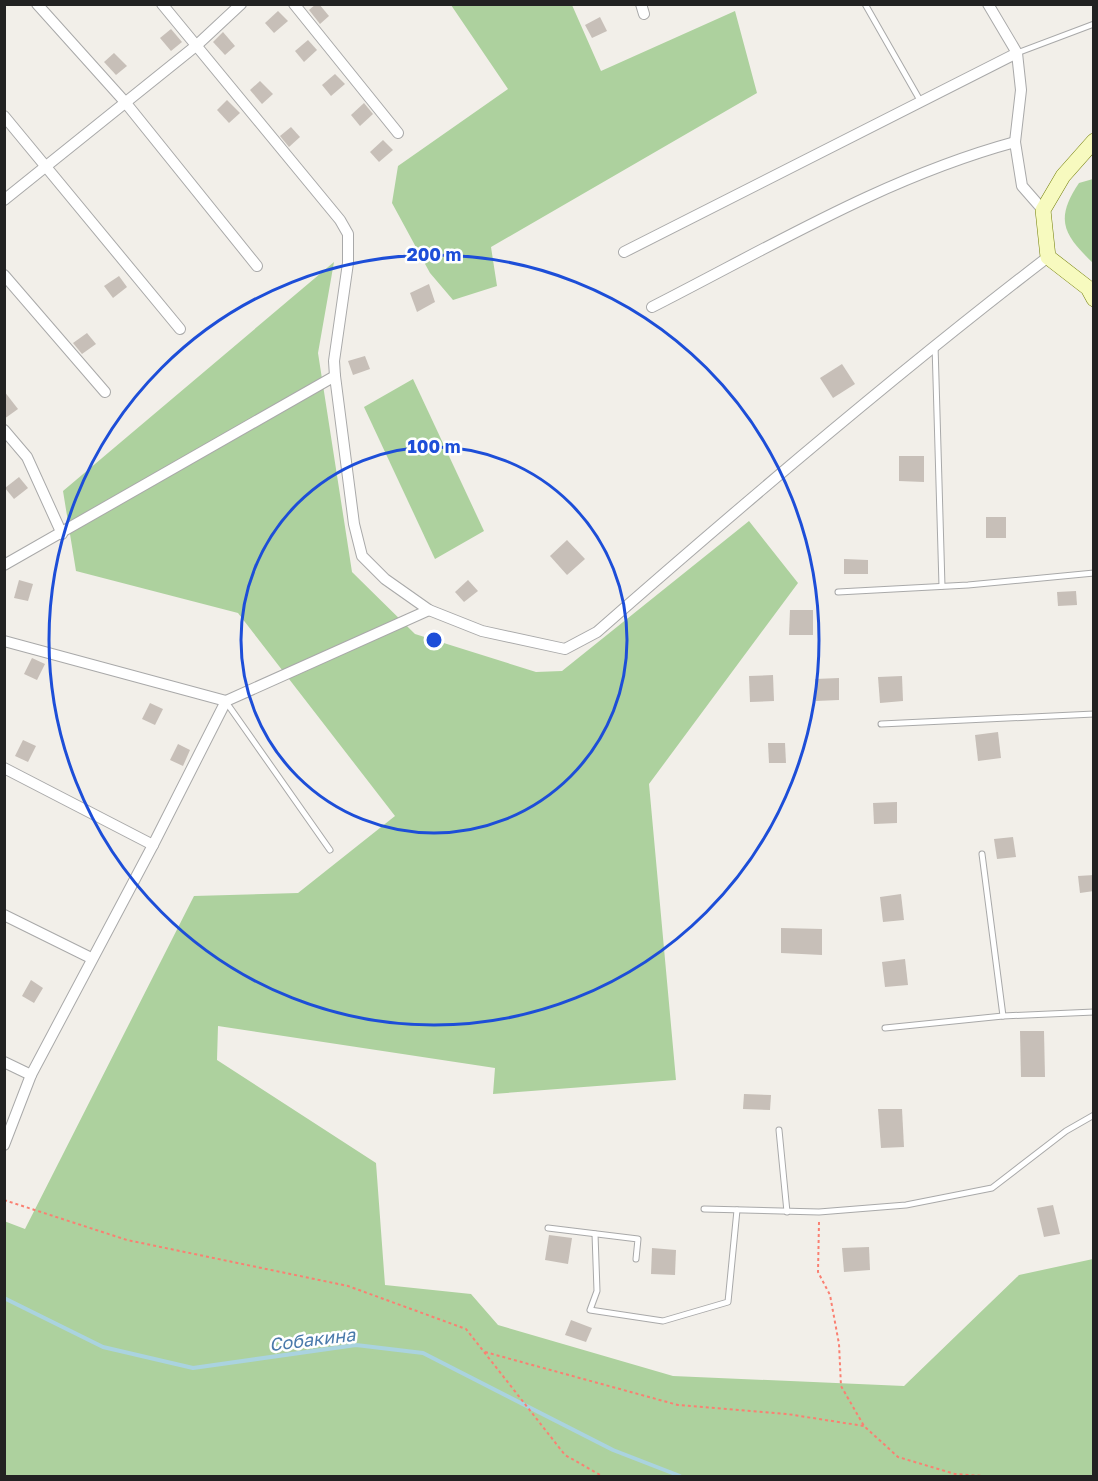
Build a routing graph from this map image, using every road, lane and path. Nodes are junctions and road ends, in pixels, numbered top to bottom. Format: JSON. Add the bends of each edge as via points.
{"nodes":[{"id":1,"x":38,"y":4,"type":"edge"},
{"id":2,"x":162,"y":4,"type":"edge"},
{"id":3,"x":241,"y":4,"type":"edge"},
{"id":4,"x":294,"y":4,"type":"edge"},
{"id":5,"x":865,"y":4,"type":"edge"},
{"id":6,"x":988,"y":4,"type":"edge"},
{"id":7,"x":1094,"y":24,"type":"edge"},
{"id":8,"x":197,"y":45,"type":"junction"},
{"id":9,"x":1017,"y":53,"type":"junction"},
{"id":10,"x":125,"y":102,"type":"junction"},
{"id":11,"x":921,"y":102,"type":"junction"},
{"id":12,"x":4,"y":116,"type":"edge"},
{"id":13,"x":398,"y":133,"type":"dead end"},
{"id":14,"x":1094,"y":141,"type":"edge"},
{"id":15,"x":1015,"y":142,"type":"junction"},
{"id":16,"x":46,"y":166,"type":"junction"},
{"id":17,"x":4,"y":200,"type":"edge"},
{"id":18,"x":1043,"y":210,"type":"junction"},
{"id":19,"x":624,"y":252,"type":"dead end"},
{"id":20,"x":1048,"y":257,"type":"junction"},
{"id":21,"x":257,"y":266,"type":"dead end"},
{"id":22,"x":4,"y":275,"type":"edge"},
{"id":23,"x":1094,"y":299,"type":"edge"},
{"id":24,"x":652,"y":307,"type":"dead end"},
{"id":25,"x":180,"y":329,"type":"dead end"},
{"id":26,"x":935,"y":343,"type":"junction"},
{"id":27,"x":335,"y":376,"type":"junction"},
{"id":28,"x":105,"y":392,"type":"dead end"},
{"id":29,"x":4,"y":430,"type":"edge"},
{"id":30,"x":62,"y":534,"type":"junction"},
{"id":31,"x":4,"y":565,"type":"edge"},
{"id":32,"x":1094,"y":573,"type":"edge"},
{"id":33,"x":942,"y":586,"type":"junction"},
{"id":34,"x":838,"y":592,"type":"dead end"},
{"id":35,"x":429,"y":610,"type":"junction"},
{"id":36,"x":4,"y":641,"type":"edge"},
{"id":37,"x":226,"y":701,"type":"junction"},
{"id":38,"x":1094,"y":714,"type":"edge"},
{"id":39,"x":881,"y":724,"type":"dead end"},
{"id":40,"x":4,"y":768,"type":"edge"},
{"id":41,"x":153,"y":845,"type":"junction"},
{"id":42,"x":330,"y":850,"type":"dead end"},
{"id":43,"x":982,"y":854,"type":"dead end"},
{"id":44,"x":4,"y":915,"type":"edge"},
{"id":45,"x":91,"y":958,"type":"junction"},
{"id":46,"x":1094,"y":1012,"type":"edge"},
{"id":47,"x":1003,"y":1016,"type":"junction"},
{"id":48,"x":885,"y":1029,"type":"dead end"},
{"id":49,"x":4,"y":1062,"type":"edge"},
{"id":50,"x":31,"y":1075,"type":"junction"},
{"id":51,"x":1094,"y":1115,"type":"edge"},
{"id":52,"x":779,"y":1130,"type":"dead end"},
{"id":53,"x":4,"y":1145,"type":"edge"},
{"id":54,"x":4,"y":1200,"type":"edge"},
{"id":55,"x":704,"y":1209,"type":"dead end"},
{"id":56,"x":737,"y":1210,"type":"junction"},
{"id":57,"x":787,"y":1212,"type":"junction"},
{"id":58,"x":819,"y":1212,"type":"junction"},
{"id":59,"x":548,"y":1228,"type":"dead end"},
{"id":60,"x":595,"y":1234,"type":"junction"},
{"id":61,"x":636,"y":1259,"type":"dead end"},
{"id":62,"x":485,"y":1352,"type":"junction"},
{"id":63,"x":864,"y":1426,"type":"junction"},
{"id":64,"x":954,"y":1475,"type":"edge"},
{"id":65,"x":602,"y":1476,"type":"edge"},
{"id":66,"x":983,"y":1476,"type":"edge"}],
"edges":[{"from":1,"to":10,"type":"street"},
{"from":2,"to":8,"type":"street"},
{"from":3,"to":8,"type":"street"},
{"from":4,"to":13,"type":"street"},
{"from":5,"to":11,"type":"lane"},
{"from":6,"to":9,"type":"street"},
{"from":7,"to":9,"type":"lane"},
{"from":8,"to":10,"type":"street"},
{"from":8,"to":27,"type":"street","via":[[348,234],[348,263],[333,361]]},
{"from":9,"to":11,"type":"street"},
{"from":9,"to":15,"type":"street","via":[[1021,90]]},
{"from":10,"to":16,"type":"street"},
{"from":10,"to":21,"type":"street"},
{"from":11,"to":19,"type":"street"},
{"from":12,"to":16,"type":"street"},
{"from":14,"to":18,"type":"main road","via":[[1063,176]]},
{"from":15,"to":18,"type":"street","via":[[1022,186]]},
{"from":15,"to":24,"type":"street","via":[[977,152],[890,186]]},
{"from":16,"to":17,"type":"street"},
{"from":16,"to":25,"type":"street"},
{"from":18,"to":20,"type":"main road"},
{"from":20,"to":23,"type":"main road","via":[[1088,288]]},
{"from":20,"to":26,"type":"street"},
{"from":22,"to":28,"type":"street"},
{"from":26,"to":33,"type":"lane"},
{"from":26,"to":35,"type":"street","via":[[597,632],[565,649],[482,631]]},
{"from":27,"to":30,"type":"street"},
{"from":27,"to":35,"type":"street","via":[[354,524],[362,556],[385,579]]},
{"from":29,"to":30,"type":"street","via":[[27,457]]},
{"from":30,"to":31,"type":"street"},
{"from":32,"to":33,"type":"lane"},
{"from":33,"to":34,"type":"lane"},
{"from":35,"to":37,"type":"street"},
{"from":36,"to":37,"type":"street"},
{"from":37,"to":41,"type":"street"},
{"from":37,"to":42,"type":"lane"},
{"from":38,"to":39,"type":"lane"},
{"from":40,"to":41,"type":"street"},
{"from":41,"to":45,"type":"street"},
{"from":43,"to":47,"type":"lane"},
{"from":44,"to":45,"type":"street"},
{"from":45,"to":50,"type":"street"},
{"from":46,"to":47,"type":"lane"},
{"from":47,"to":48,"type":"lane"},
{"from":49,"to":50,"type":"street"},
{"from":50,"to":53,"type":"street"},
{"from":51,"to":58,"type":"lane","via":[[1066,1131],[992,1188],[906,1205]]},
{"from":52,"to":57,"type":"lane"},
{"from":54,"to":62,"type":"path","via":[[127,1240],[348,1286],[466,1329]]},
{"from":55,"to":56,"type":"lane"},
{"from":56,"to":57,"type":"lane"},
{"from":56,"to":60,"type":"lane","via":[[728,1302],[663,1321],[590,1310],[597,1291]]},
{"from":57,"to":58,"type":"lane"},
{"from":58,"to":63,"type":"path","via":[[818,1272],[832,1305],[841,1386]]},
{"from":59,"to":60,"type":"lane"},
{"from":60,"to":61,"type":"lane","via":[[638,1239]]},
{"from":62,"to":63,"type":"path","via":[[678,1405],[787,1414]]},
{"from":62,"to":65,"type":"path","via":[[565,1455]]},
{"from":63,"to":64,"type":"path","via":[[898,1457]]},
{"from":64,"to":66,"type":"path"}]}
